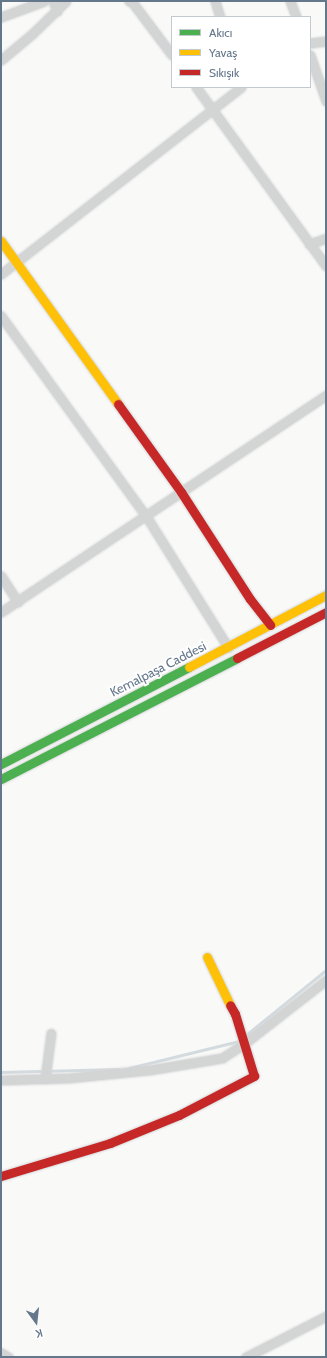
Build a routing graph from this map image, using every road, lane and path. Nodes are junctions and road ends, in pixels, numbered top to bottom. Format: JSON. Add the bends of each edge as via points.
{"nodes":[{"id":1,"x":44,"y":1,"type":"edge"},
{"id":2,"x":53,"y":1,"type":"edge"},
{"id":3,"x":66,"y":1,"type":"edge"},
{"id":4,"x":131,"y":1,"type":"edge"},
{"id":5,"x":215,"y":1,"type":"edge"},
{"id":6,"x":290,"y":1,"type":"edge"},
{"id":7,"x":57,"y":11,"type":"junction"},
{"id":8,"x":220,"y":16,"type":"edge"},
{"id":9,"x":296,"y":16,"type":"edge"},
{"id":10,"x":1,"y":18,"type":"edge"},
{"id":11,"x":326,"y":40,"type":"edge"},
{"id":12,"x":311,"y":43,"type":"edge"},
{"id":13,"x":171,"y":54,"type":"edge"},
{"id":14,"x":311,"y":58,"type":"edge"},
{"id":15,"x":1,"y":60,"type":"edge"},
{"id":16,"x":197,"y":88,"type":"edge"},
{"id":17,"x":240,"y":88,"type":"edge"},
{"id":18,"x":326,"y":101,"type":"edge"},
{"id":19,"x":212,"y":110,"type":"junction"},
{"id":20,"x":326,"y":238,"type":"edge"},
{"id":21,"x":1,"y":241,"type":"edge"},
{"id":22,"x":310,"y":244,"type":"junction"},
{"id":23,"x":17,"y":262,"type":"junction"},
{"id":24,"x":326,"y":266,"type":"edge"},
{"id":25,"x":1,"y":274,"type":"edge"},
{"id":26,"x":1,"y":316,"type":"edge"},
{"id":27,"x":326,"y":395,"type":"edge"},
{"id":28,"x":181,"y":492,"type":"junction"},
{"id":29,"x":146,"y":516,"type":"junction"},
{"id":30,"x":1,"y":576,"type":"edge"},
{"id":31,"x":326,"y":595,"type":"edge"},
{"id":32,"x":18,"y":602,"type":"junction"},
{"id":33,"x":1,"y":612,"type":"edge"},
{"id":34,"x":326,"y":612,"type":"edge"},
{"id":35,"x":270,"y":625,"type":"junction"},
{"id":36,"x":228,"y":647,"type":"junction"},
{"id":37,"x":1,"y":764,"type":"edge"},
{"id":38,"x":1,"y":779,"type":"edge"},
{"id":39,"x":207,"y":957,"type":"dead end"},
{"id":40,"x":326,"y":980,"type":"edge"},
{"id":41,"x":51,"y":1032,"type":"dead end"},
{"id":42,"x":243,"y":1039,"type":"junction"},
{"id":43,"x":45,"y":1076,"type":"junction"},
{"id":44,"x":1,"y":1080,"type":"edge"},
{"id":45,"x":1,"y":1176,"type":"edge"},
{"id":46,"x":326,"y":1316,"type":"edge"},
{"id":47,"x":1,"y":1353,"type":"edge"},
{"id":48,"x":8,"y":1357,"type":"edge"},
{"id":49,"x":246,"y":1357,"type":"edge"}],
"edges":[{"from":1,"to":10,"type":"street"},
{"from":2,"to":7,"type":"street"},
{"from":3,"to":7,"type":"street"},
{"from":4,"to":13,"type":"street"},
{"from":5,"to":8,"type":"street"},
{"from":6,"to":9,"type":"street"},
{"from":7,"to":15,"type":"street"},
{"from":11,"to":12,"type":"street"},
{"from":14,"to":18,"type":"street"},
{"from":16,"to":19,"type":"street"},
{"from":17,"to":19,"type":"street"},
{"from":19,"to":22,"type":"street"},
{"from":19,"to":23,"type":"street"},
{"from":20,"to":22,"type":"street"},
{"from":21,"to":23,"type":"street"},
{"from":22,"to":24,"type":"street"},
{"from":23,"to":25,"type":"street"},
{"from":23,"to":28,"type":"street"},
{"from":26,"to":29,"type":"street"},
{"from":27,"to":28,"type":"street"},
{"from":28,"to":29,"type":"street"},
{"from":28,"to":35,"type":"street","via":[[250,599]]},
{"from":29,"to":32,"type":"street"},
{"from":29,"to":36,"type":"street"},
{"from":30,"to":32,"type":"street"},
{"from":31,"to":35,"type":"street","name":"Kemalpaşa Caddesi"},
{"from":32,"to":33,"type":"street"},
{"from":34,"to":38,"type":"street","name":"Kemalpaşa Caddesi"},
{"from":35,"to":36,"type":"street","name":"Kemalpaşa Caddesi"},
{"from":36,"to":37,"type":"street","name":"Kemalpaşa Caddesi"},
{"from":39,"to":42,"type":"street","via":[[235,1014]]},
{"from":40,"to":42,"type":"street"},
{"from":41,"to":43,"type":"street"},
{"from":42,"to":43,"type":"street","via":[[222,1058],[149,1070],[68,1078]]},
{"from":42,"to":45,"type":"street","via":[[254,1076],[172,1118],[110,1142]]},
{"from":43,"to":44,"type":"street"},
{"from":46,"to":49,"type":"street"},
{"from":47,"to":48,"type":"street"}]}
